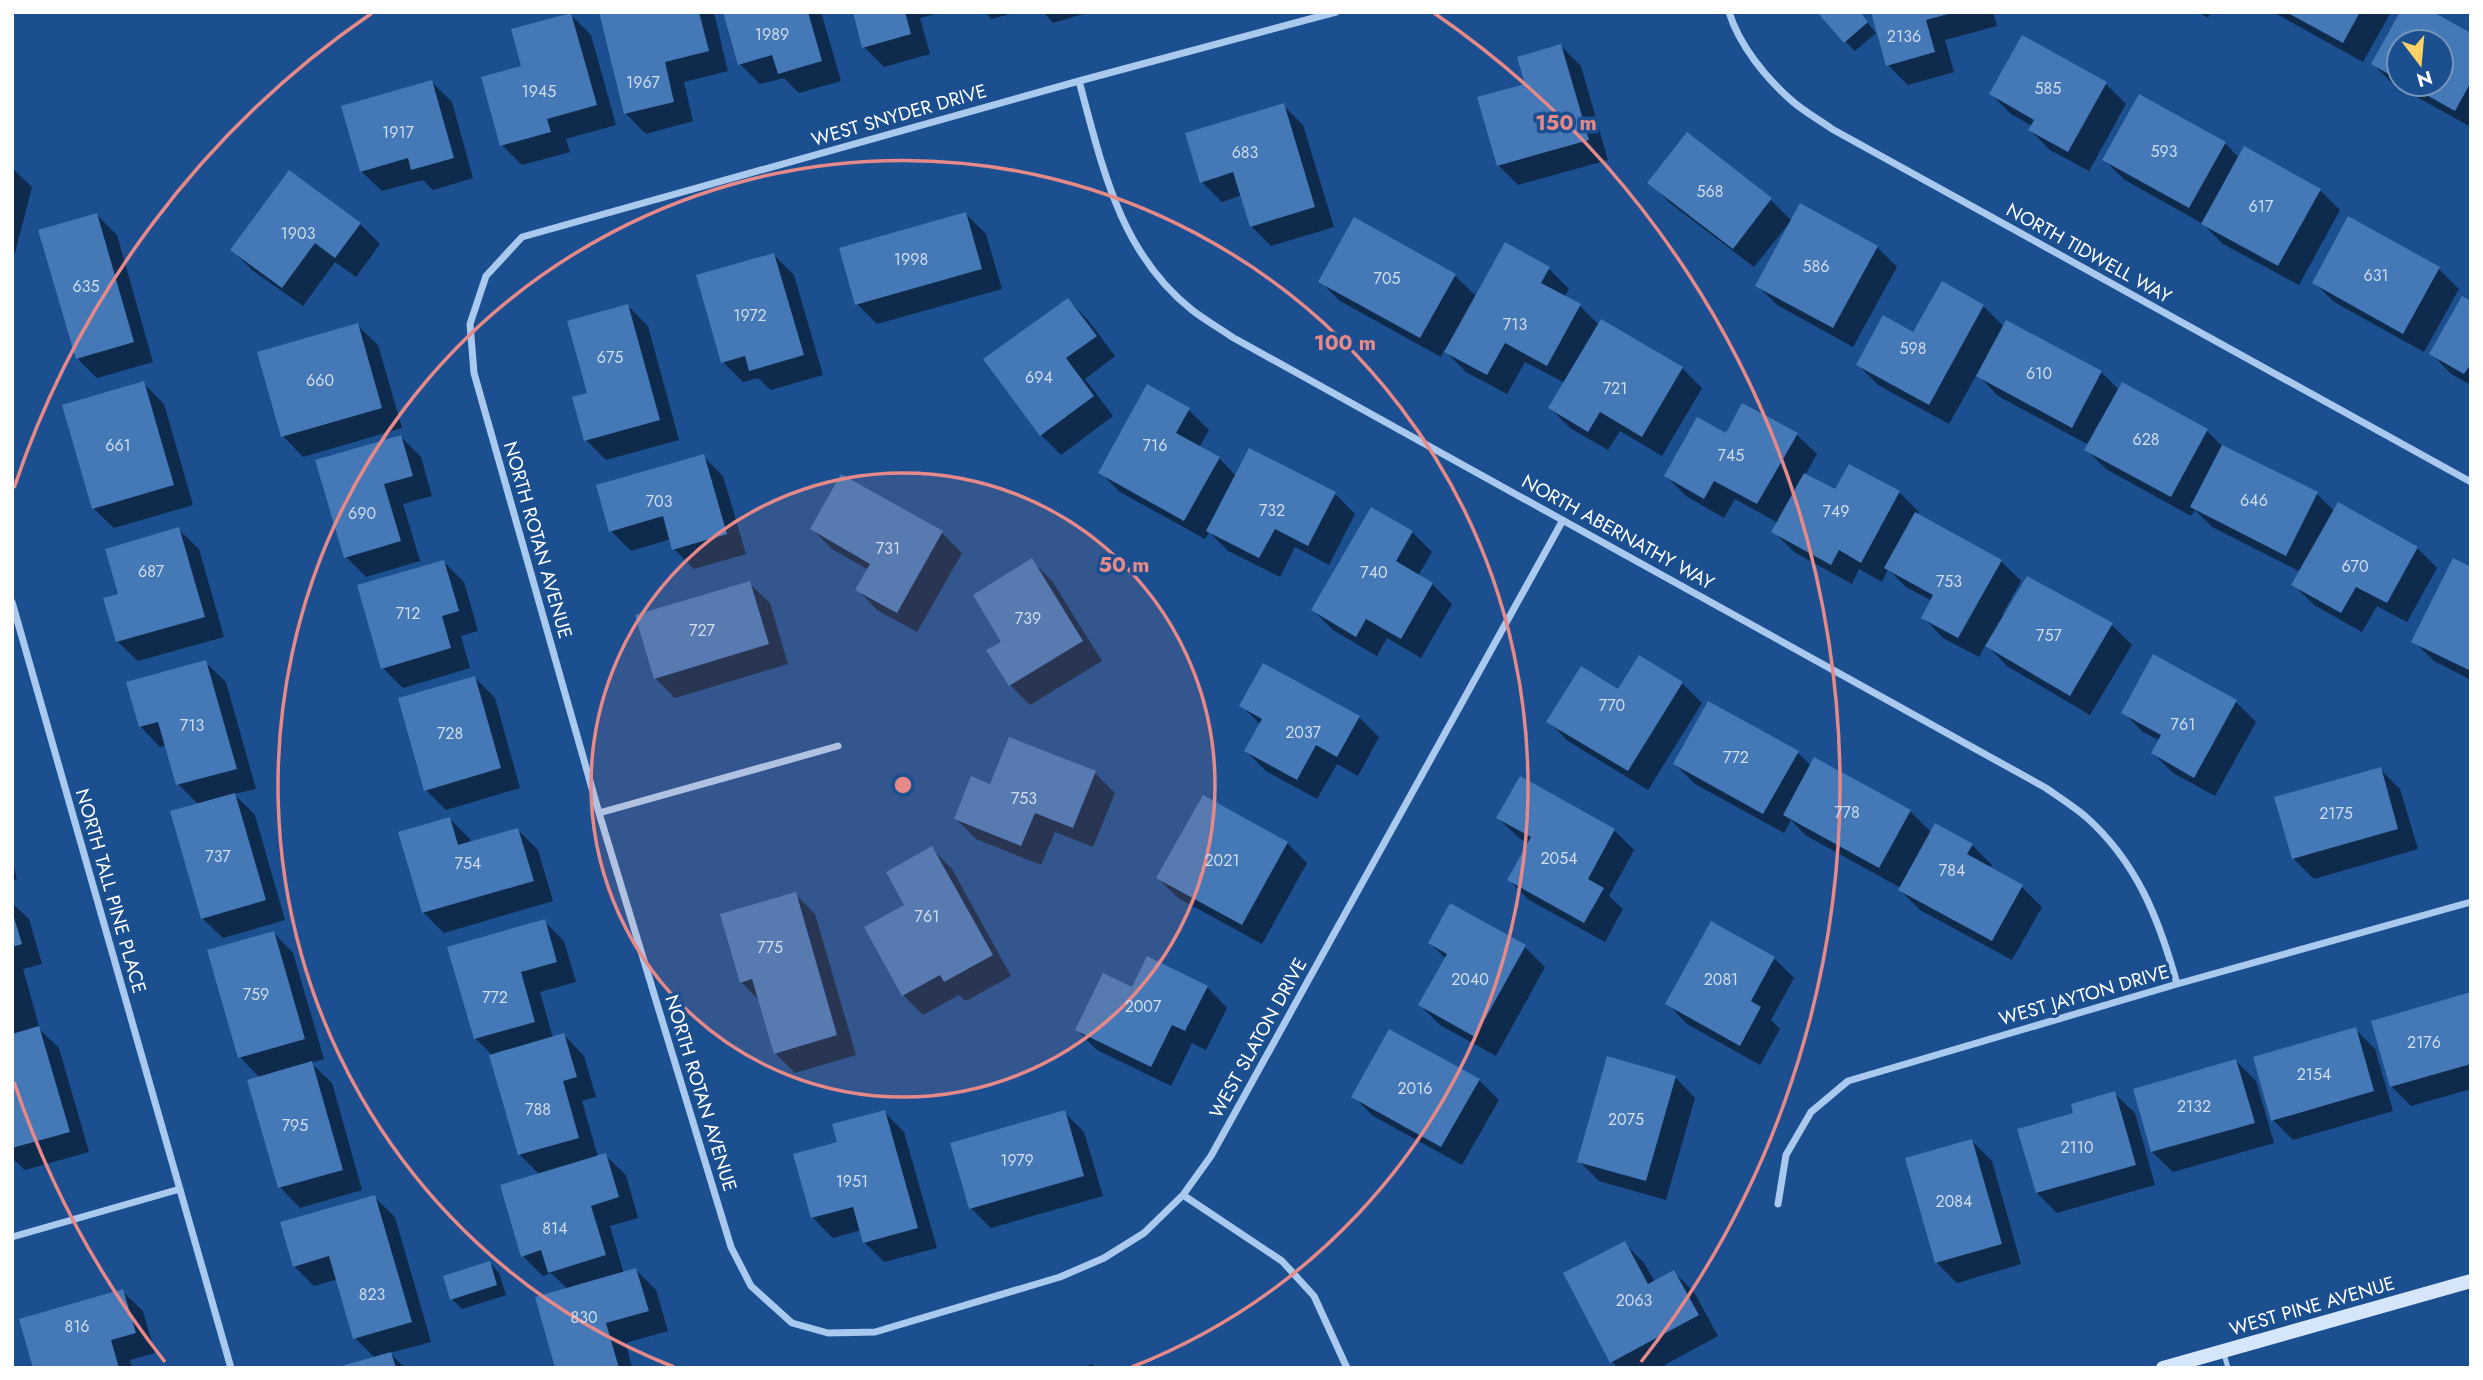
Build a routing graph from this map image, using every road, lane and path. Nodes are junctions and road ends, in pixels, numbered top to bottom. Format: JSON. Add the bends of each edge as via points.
{"nodes":[{"id":1,"x":1336,"y":12,"type":"edge"},
{"id":2,"x":1729,"y":12,"type":"edge"},
{"id":3,"x":1079,"y":81,"type":"junction"},
{"id":4,"x":486,"y":276,"type":"joint"},
{"id":5,"x":2471,"y":482,"type":"edge"},
{"id":6,"x":1563,"y":520,"type":"junction"},
{"id":7,"x":12,"y":602,"type":"edge"},
{"id":8,"x":838,"y":746,"type":"dead end"},
{"id":9,"x":599,"y":813,"type":"junction"},
{"id":10,"x":2471,"y":902,"type":"edge"},
{"id":11,"x":2176,"y":984,"type":"junction"},
{"id":12,"x":180,"y":1189,"type":"junction"},
{"id":13,"x":1183,"y":1195,"type":"junction"},
{"id":14,"x":1778,"y":1204,"type":"dead end"},
{"id":15,"x":12,"y":1237,"type":"edge"},
{"id":16,"x":2471,"y":1280,"type":"edge"},
{"id":17,"x":792,"y":1323,"type":"joint"},
{"id":18,"x":2223,"y":1351,"type":"junction"},
{"id":19,"x":231,"y":1368,"type":"edge"},
{"id":20,"x":1347,"y":1368,"type":"edge"},
{"id":21,"x":2163,"y":1368,"type":"edge"},
{"id":22,"x":2228,"y":1368,"type":"edge"}],
"edges":[{"from":1,"to":3,"type":"street","name":"WEST SNYDER DRIVE"},
{"from":2,"to":5,"type":"street","name":"NORTH TIDWELL WAY","via":[[1758,65],[1792,101],[1832,128]]},
{"from":3,"to":4,"type":"street","name":"WEST SNYDER DRIVE","via":[[522,237]]},
{"from":3,"to":6,"type":"street","name":"NORTH ABERNATHY WAY","via":[[1108,185],[1127,232],[1155,273],[1191,309],[1232,337]]},
{"from":4,"to":9,"type":"street","name":"NORTH ROTAN AVENUE","via":[[470,324],[474,373]]},
{"from":6,"to":11,"type":"street","name":"NORTH ABERNATHY WAY","via":[[2046,788],[2085,816],[2118,851],[2145,893]]},
{"from":6,"to":13,"type":"street","name":"WEST SLATON DRIVE","via":[[1211,1156]]},
{"from":7,"to":12,"type":"street","name":"NORTH TALL PINE PLACE"},
{"from":8,"to":9,"type":"street"},
{"from":9,"to":17,"type":"street","name":"NORTH ROTAN AVENUE","via":[[731,1247],[751,1286]]},
{"from":10,"to":11,"type":"street","name":"WEST JAYTON DRIVE"},
{"from":11,"to":14,"type":"street","name":"WEST JAYTON DRIVE","via":[[1848,1081],[1811,1112],[1786,1155]]},
{"from":12,"to":15,"type":"street"},
{"from":12,"to":19,"type":"street","name":"NORTH TALL PINE PLACE"},
{"from":13,"to":17,"type":"street","name":"WEST SLATON DRIVE","via":[[1144,1233],[1104,1258],[1060,1277],[874,1332],[828,1333]]},
{"from":13,"to":20,"type":"street","via":[[1282,1261],[1314,1296]]},
{"from":16,"to":18,"type":"street","name":"WEST PINE AVENUE"},
{"from":18,"to":21,"type":"street","name":"WEST PINE AVENUE"},
{"from":18,"to":22,"type":"lane"}]}
